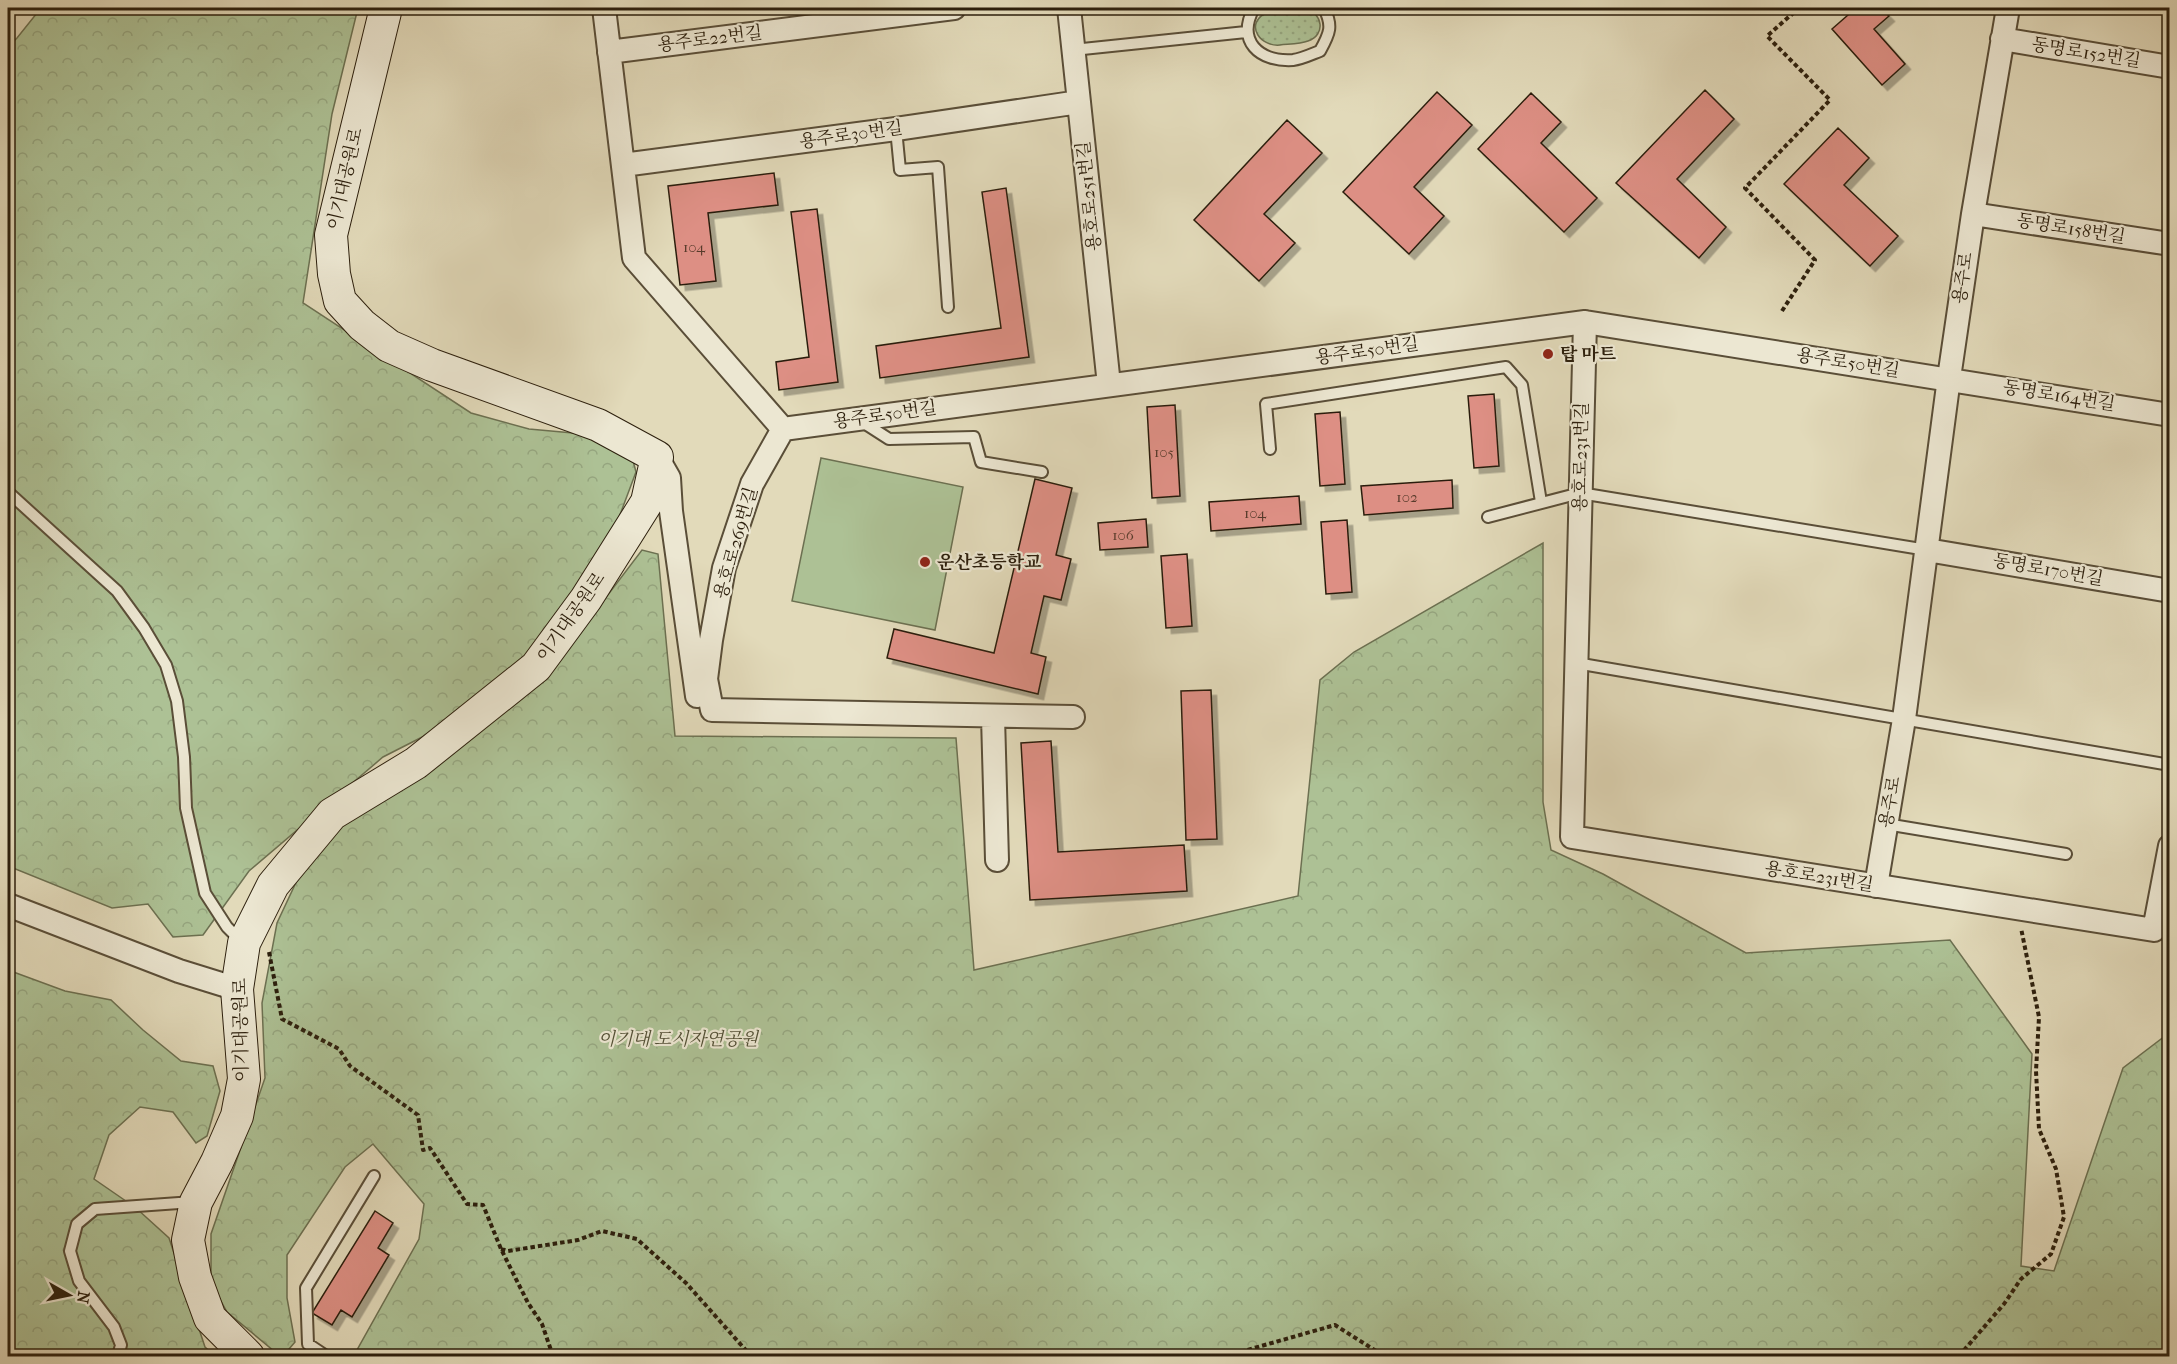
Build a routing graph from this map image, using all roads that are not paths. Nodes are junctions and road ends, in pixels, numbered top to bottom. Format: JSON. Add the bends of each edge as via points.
{"nodes":[{"id":1,"x":387,"y":8,"type":"edge"},
{"id":2,"x":604,"y":8,"type":"edge"},
{"id":3,"x":954,"y":8,"type":"edge"},
{"id":4,"x":1069,"y":8,"type":"edge"},
{"id":5,"x":1254,"y":8,"type":"edge"},
{"id":6,"x":1324,"y":8,"type":"edge"},
{"id":7,"x":2008,"y":8,"type":"edge"},
{"id":8,"x":1246,"y":32,"type":"junction"},
{"id":9,"x":2002,"y":39,"type":"junction"},
{"id":10,"x":1073,"y":50,"type":"junction"},
{"id":11,"x":609,"y":52,"type":"junction"},
{"id":12,"x":2169,"y":67,"type":"edge"},
{"id":13,"x":1079,"y":102,"type":"junction"},
{"id":14,"x":896,"y":129,"type":"junction"},
{"id":15,"x":623,"y":165,"type":"junction"},
{"id":16,"x":1973,"y":214,"type":"junction"},
{"id":17,"x":2169,"y":244,"type":"edge"},
{"id":18,"x":948,"y":307,"type":"dead end"},
{"id":19,"x":1585,"y":322,"type":"junction"},
{"id":20,"x":1949,"y":378,"type":"junction"},
{"id":21,"x":1109,"y":385,"type":"junction"},
{"id":22,"x":2169,"y":415,"type":"edge"},
{"id":23,"x":858,"y":419,"type":"junction"},
{"id":24,"x":783,"y":429,"type":"junction"},
{"id":25,"x":1270,"y":449,"type":"dead end"},
{"id":26,"x":657,"y":456,"type":"junction"},
{"id":27,"x":1042,"y":472,"type":"dead end"},
{"id":28,"x":8,"y":492,"type":"edge"},
{"id":29,"x":1580,"y":493,"type":"junction"},
{"id":30,"x":1541,"y":502,"type":"junction"},
{"id":31,"x":1488,"y":517,"type":"dead end"},
{"id":32,"x":1927,"y":550,"type":"junction"},
{"id":33,"x":2169,"y":591,"type":"edge"},
{"id":34,"x":1576,"y":663,"type":"junction"},
{"id":35,"x":712,"y":710,"type":"junction"},
{"id":36,"x":993,"y":717,"type":"junction"},
{"id":37,"x":1073,"y":717,"type":"dead end"},
{"id":38,"x":1904,"y":719,"type":"junction"},
{"id":39,"x":2169,"y":765,"type":"edge"},
{"id":40,"x":1886,"y":824,"type":"junction"},
{"id":41,"x":2169,"y":846,"type":"edge"},
{"id":42,"x":2066,"y":854,"type":"dead end"},
{"id":43,"x":997,"y":860,"type":"dead end"},
{"id":44,"x":1876,"y":886,"type":"junction"},
{"id":45,"x":8,"y":905,"type":"edge"},
{"id":46,"x":248,"y":935,"type":"junction"},
{"id":47,"x":237,"y":989,"type":"junction"},
{"id":48,"x":374,"y":1176,"type":"dead end"},
{"id":49,"x":196,"y":1202,"type":"junction"},
{"id":50,"x":117,"y":1356,"type":"edge"},
{"id":51,"x":248,"y":1356,"type":"edge"},
{"id":52,"x":326,"y":1356,"type":"edge"}],
"edges":[{"from":1,"to":26,"type":"street","name":"이기대공원로","via":[[331,235],[340,301],[389,346],[598,425]]},
{"from":2,"to":11,"type":"street"},
{"from":3,"to":11,"type":"street","name":"용주로22번길"},
{"from":4,"to":10,"type":"street","name":"용호로251번길"},
{"from":5,"to":8,"type":"lane"},
{"from":6,"to":8,"type":"lane","via":[[1330,20],[1328,36],[1320,51],[1295,60],[1269,58],[1254,49]]},
{"from":7,"to":9,"type":"street","name":"용주로"},
{"from":8,"to":10,"type":"lane"},
{"from":9,"to":12,"type":"street","name":"동명로152번길"},
{"from":9,"to":16,"type":"street","name":"용주로"},
{"from":10,"to":13,"type":"street","name":"용호로251번길"},
{"from":11,"to":15,"type":"street"},
{"from":13,"to":14,"type":"street","name":"용주로30번길"},
{"from":13,"to":21,"type":"street","name":"용호로251번길"},
{"from":14,"to":15,"type":"street","name":"용주로30번길"},
{"from":14,"to":18,"type":"lane","via":[[900,170],[938,167]]},
{"from":15,"to":24,"type":"street","via":[[634,258]]},
{"from":16,"to":17,"type":"street","name":"동명로158번길"},
{"from":16,"to":20,"type":"street","name":"용주로"},
{"from":19,"to":20,"type":"street","name":"용주로50번길"},
{"from":19,"to":21,"type":"street","name":"용주로50번길"},
{"from":19,"to":29,"type":"street","name":"용호로231번길"},
{"from":20,"to":22,"type":"street","name":"동명로164번길"},
{"from":20,"to":32,"type":"street","name":"용주로"},
{"from":21,"to":23,"type":"street","name":"용주로50번길"},
{"from":23,"to":24,"type":"street","name":"용주로50번길"},
{"from":23,"to":27,"type":"lane","via":[[889,439],[974,437],[981,462]]},
{"from":24,"to":35,"type":"street","name":"용호로269번길","via":[[752,484],[724,568],[706,679]]},
{"from":25,"to":30,"type":"lane","via":[[1266,404],[1506,367],[1522,385]]},
{"from":26,"to":35,"type":"street","via":[[669,478],[697,699]]},
{"from":26,"to":46,"type":"street","name":"이기대공원로","via":[[647,502],[536,667],[416,763],[332,814],[273,885]]},
{"from":28,"to":46,"type":"lane","via":[[117,591],[166,665],[177,701],[186,808],[205,893],[227,927]]},
{"from":29,"to":30,"type":"lane"},
{"from":29,"to":32,"type":"lane"},
{"from":29,"to":34,"type":"street","name":"용호로231번길"},
{"from":30,"to":31,"type":"lane"},
{"from":32,"to":33,"type":"street","name":"동명로170번길"},
{"from":32,"to":38,"type":"street","name":"용주로"},
{"from":34,"to":38,"type":"lane"},
{"from":34,"to":44,"type":"street","name":"용호로231번길","via":[[1572,837]]},
{"from":35,"to":36,"type":"street"},
{"from":36,"to":37,"type":"street"},
{"from":36,"to":43,"type":"street"},
{"from":38,"to":39,"type":"lane"},
{"from":38,"to":40,"type":"street","name":"용주로"},
{"from":40,"to":42,"type":"lane"},
{"from":40,"to":44,"type":"street","name":"용주로"},
{"from":41,"to":44,"type":"street","name":"용호로231번길","via":[[2154,930]]},
{"from":45,"to":47,"type":"street"},
{"from":46,"to":47,"type":"street","name":"이기대공원로"},
{"from":47,"to":49,"type":"street","name":"이기대공원로","via":[[244,1079],[237,1116]]},
{"from":48,"to":52,"type":"lane","via":[[306,1288],[308,1344]]},
{"from":49,"to":50,"type":"lane","via":[[95,1209],[76,1224],[70,1251],[79,1281],[114,1327],[121,1345]]},
{"from":49,"to":51,"type":"street","name":"이기대공원로","via":[[188,1240],[195,1277],[210,1318]]}]}
